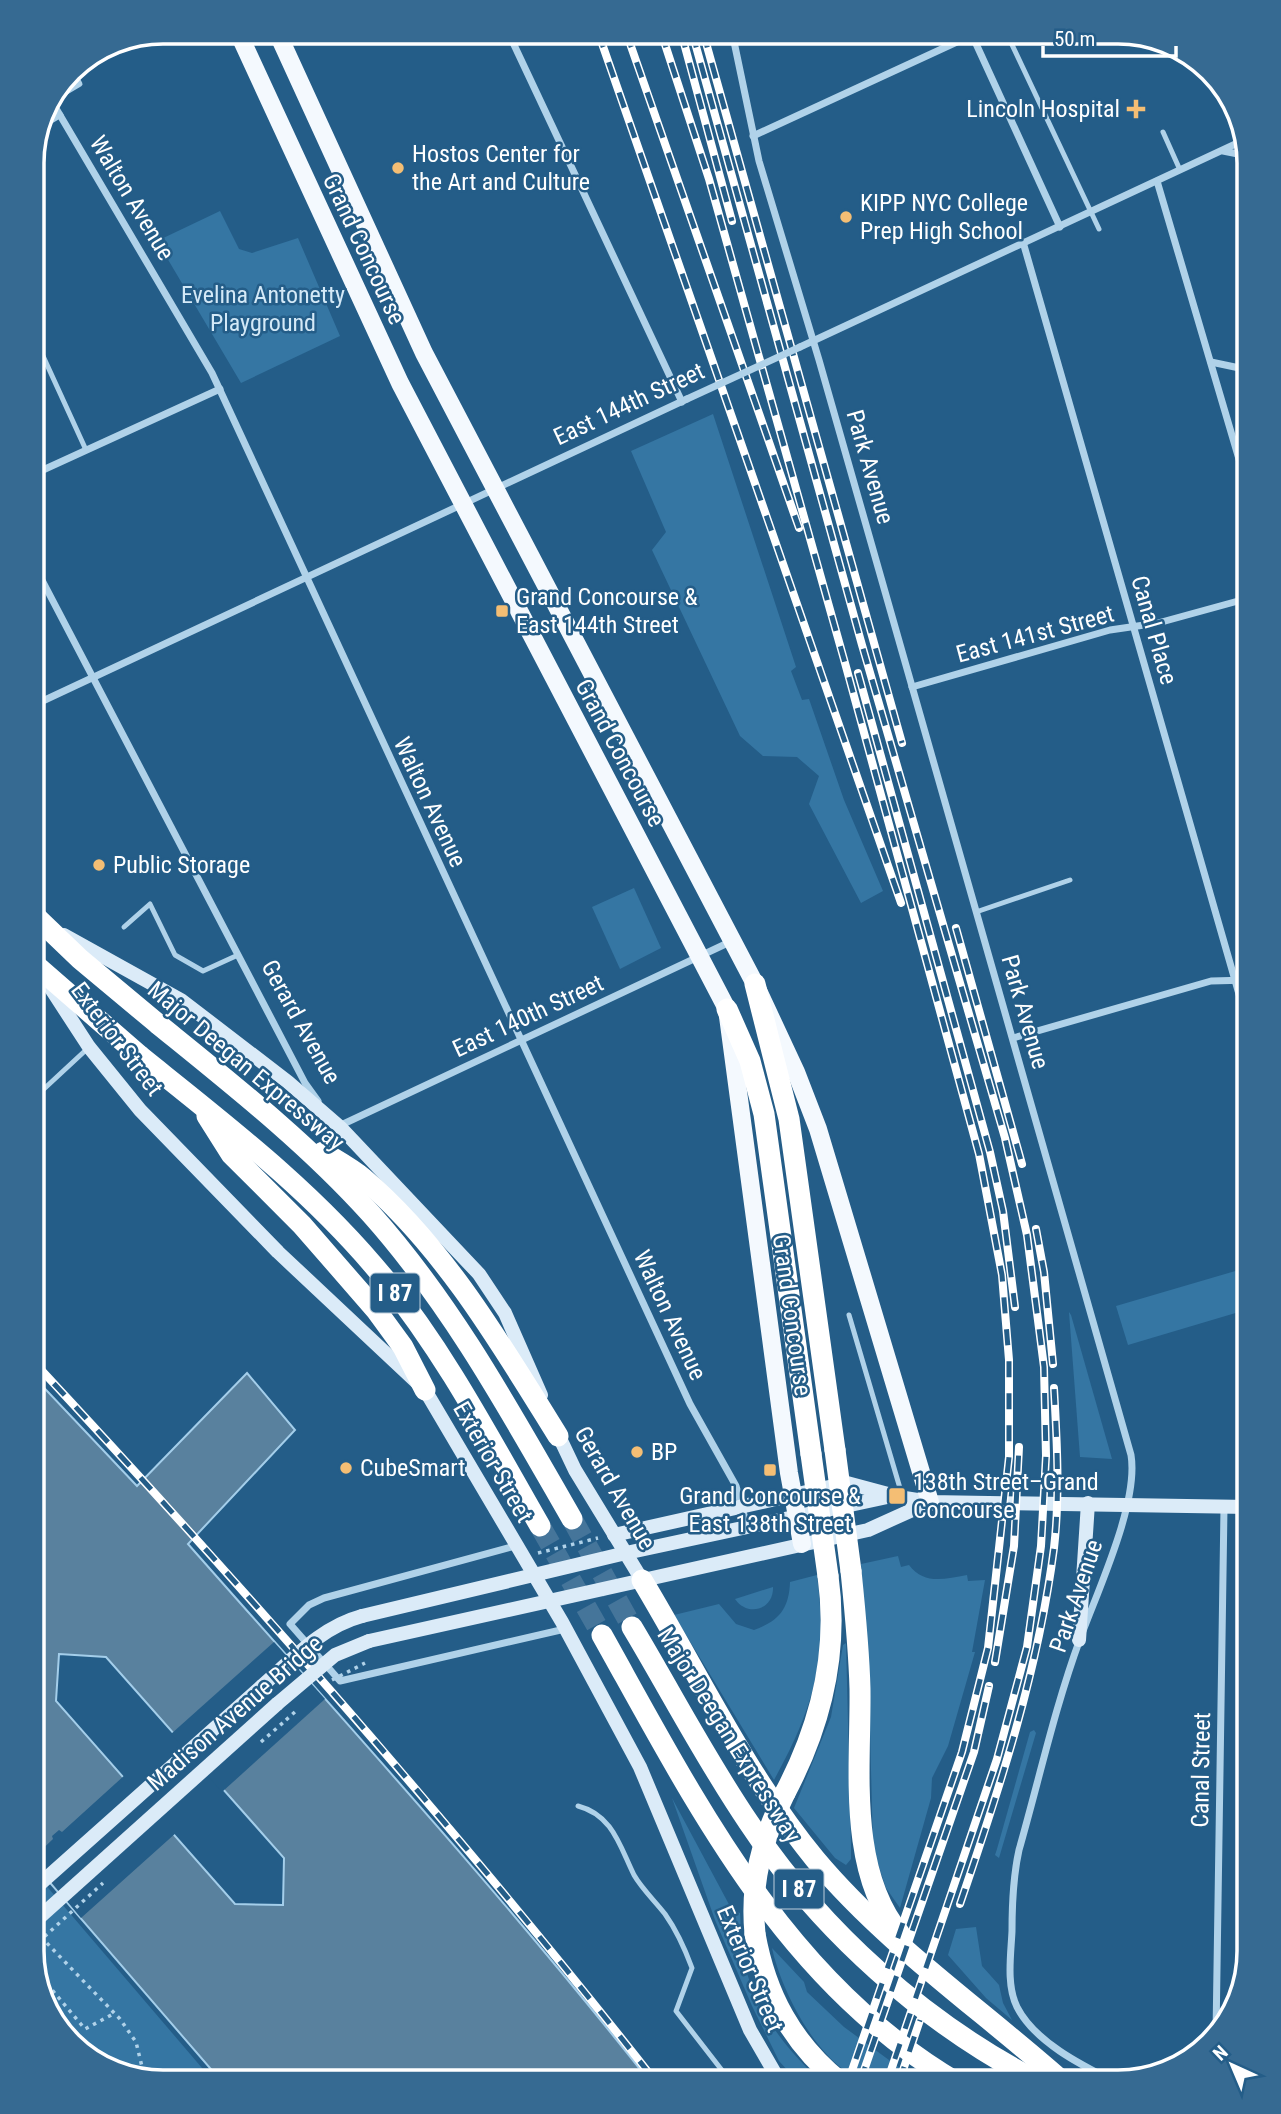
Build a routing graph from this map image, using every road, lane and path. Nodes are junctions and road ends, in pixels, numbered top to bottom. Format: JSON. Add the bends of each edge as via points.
{"nodes":[{"id":1,"x":243,"y":44,"type":"edge"},
{"id":2,"x":282,"y":44,"type":"edge"},
{"id":3,"x":514,"y":44,"type":"edge"},
{"id":4,"x":734,"y":44,"type":"edge"},
{"id":5,"x":952,"y":44,"type":"edge"},
{"id":6,"x":976,"y":44,"type":"edge"},
{"id":7,"x":1012,"y":44,"type":"edge"},
{"id":8,"x":77,"y":80,"type":"edge"},
{"id":9,"x":67,"y":92,"type":"edge"},
{"id":10,"x":57,"y":109,"type":"edge"},
{"id":11,"x":61,"y":115,"type":"junction"},
{"id":12,"x":52,"y":120,"type":"edge"},
{"id":13,"x":1163,"y":132,"type":"dead end"},
{"id":14,"x":753,"y":136,"type":"junction"},
{"id":15,"x":1235,"y":144,"type":"edge"},
{"id":16,"x":1222,"y":150,"type":"junction"},
{"id":17,"x":1236,"y":153,"type":"edge"},
{"id":18,"x":1180,"y":170,"type":"junction"},
{"id":19,"x":1157,"y":181,"type":"junction"},
{"id":20,"x":1091,"y":212,"type":"junction"},
{"id":21,"x":1060,"y":227,"type":"junction"},
{"id":22,"x":1099,"y":229,"type":"dead end"},
{"id":23,"x":1023,"y":242,"type":"junction"},
{"id":24,"x":813,"y":341,"type":"junction"},
{"id":25,"x":44,"y":358,"type":"edge"},
{"id":26,"x":1211,"y":362,"type":"junction"},
{"id":27,"x":1237,"y":367,"type":"edge"},
{"id":28,"x":220,"y":389,"type":"junction"},
{"id":29,"x":684,"y":400,"type":"junction"},
{"id":30,"x":1237,"y":449,"type":"edge"},
{"id":31,"x":86,"y":450,"type":"junction"},
{"id":32,"x":44,"y":469,"type":"edge"},
{"id":33,"x":495,"y":487,"type":"junction"},
{"id":34,"x":461,"y":503,"type":"junction"},
{"id":35,"x":304,"y":576,"type":"junction"},
{"id":36,"x":44,"y":584,"type":"edge"},
{"id":37,"x":1237,"y":601,"type":"edge"},
{"id":38,"x":1134,"y":628,"type":"junction"},
{"id":39,"x":93,"y":678,"type":"junction"},
{"id":40,"x":912,"y":687,"type":"junction"},
{"id":41,"x":44,"y":700,"type":"edge"},
{"id":42,"x":1070,"y":880,"type":"dead end"},
{"id":43,"x":976,"y":912,"type":"junction"},
{"id":44,"x":44,"y":923,"type":"edge"},
{"id":45,"x":44,"y":926,"type":"edge"},
{"id":46,"x":124,"y":927,"type":"dead end"},
{"id":47,"x":52,"y":929,"type":"junction"},
{"id":48,"x":44,"y":931,"type":"edge"},
{"id":49,"x":732,"y":941,"type":"junction"},
{"id":50,"x":238,"y":955,"type":"junction"},
{"id":51,"x":699,"y":957,"type":"junction"},
{"id":52,"x":44,"y":971,"type":"edge"},
{"id":53,"x":44,"y":978,"type":"edge"},
{"id":54,"x":1235,"y":980,"type":"junction"},
{"id":55,"x":755,"y":984,"type":"junction"},
{"id":56,"x":1237,"y":987,"type":"edge"},
{"id":57,"x":727,"y":1009,"type":"junction"},
{"id":58,"x":1013,"y":1038,"type":"junction"},
{"id":59,"x":521,"y":1042,"type":"junction"},
{"id":60,"x":89,"y":1047,"type":"junction"},
{"id":61,"x":44,"y":1089,"type":"edge"},
{"id":62,"x":199,"y":1103,"type":"junction"},
{"id":63,"x":282,"y":1125,"type":"junction"},
{"id":64,"x":341,"y":1128,"type":"junction"},
{"id":65,"x":849,"y":1315,"type":"dead end"},
{"id":66,"x":425,"y":1390,"type":"junction"},
{"id":67,"x":558,"y":1436,"type":"junction"},
{"id":68,"x":792,"y":1494,"type":"junction"},
{"id":69,"x":898,"y":1497,"type":"junction"},
{"id":70,"x":930,"y":1502,"type":"junction"},
{"id":71,"x":1088,"y":1503,"type":"junction"},
{"id":72,"x":743,"y":1505,"type":"junction"},
{"id":73,"x":1127,"y":1505,"type":"junction"},
{"id":74,"x":1224,"y":1508,"type":"junction"},
{"id":75,"x":1237,"y":1508,"type":"edge"},
{"id":76,"x":796,"y":1515,"type":"junction"},
{"id":77,"x":572,"y":1519,"type":"tunnel mouth"},
{"id":78,"x":540,"y":1526,"type":"tunnel mouth"},
{"id":79,"x":747,"y":1527,"type":"junction"},
{"id":80,"x":614,"y":1535,"type":"junction"},
{"id":81,"x":802,"y":1544,"type":"junction"},
{"id":82,"x":519,"y":1552,"type":"junction"},
{"id":83,"x":626,"y":1553,"type":"junction"},
{"id":84,"x":534,"y":1576,"type":"junction"},
{"id":85,"x":642,"y":1580,"type":"junction"},
{"id":86,"x":549,"y":1600,"type":"junction"},
{"id":87,"x":632,"y":1627,"type":"tunnel mouth"},
{"id":88,"x":565,"y":1629,"type":"junction"},
{"id":89,"x":602,"y":1635,"type":"tunnel mouth"},
{"id":90,"x":1079,"y":1640,"type":"junction"},
{"id":91,"x":365,"y":1663,"type":"dead end"},
{"id":92,"x":328,"y":1682,"type":"dead end"},
{"id":93,"x":304,"y":1704,"type":"dead end"},
{"id":94,"x":286,"y":1720,"type":"dead end"},
{"id":95,"x":578,"y":1806,"type":"dead end"},
{"id":96,"x":44,"y":1880,"type":"edge"},
{"id":97,"x":103,"y":1882,"type":"dead end"},
{"id":98,"x":44,"y":1923,"type":"edge"},
{"id":99,"x":44,"y":1937,"type":"edge"},
{"id":100,"x":44,"y":1938,"type":"edge"},
{"id":101,"x":934,"y":1972,"type":"junction"},
{"id":102,"x":49,"y":1987,"type":"edge"},
{"id":103,"x":115,"y":2012,"type":"junction"},
{"id":104,"x":1216,"y":2018,"type":"edge"},
{"id":105,"x":142,"y":2068,"type":"edge"},
{"id":106,"x":722,"y":2070,"type":"edge"},
{"id":107,"x":773,"y":2070,"type":"edge"},
{"id":108,"x":827,"y":2070,"type":"edge"},
{"id":109,"x":939,"y":2070,"type":"edge"},
{"id":110,"x":1020,"y":2070,"type":"edge"},
{"id":111,"x":1049,"y":2070,"type":"edge"},
{"id":112,"x":1095,"y":2070,"type":"edge"}],
"edges":[{"from":1,"to":34,"type":"main road","name":"Grand Concourse","via":[[359,299]]},
{"from":2,"to":33,"type":"main road","name":"Grand Concourse","via":[[411,327]]},
{"from":3,"to":29,"type":"street"},
{"from":4,"to":14,"type":"street","name":"Park Avenue"},
{"from":5,"to":14,"type":"street"},
{"from":6,"to":21,"type":"street"},
{"from":7,"to":20,"type":"lane"},
{"from":8,"to":9,"type":"lane","via":[[80,85]]},
{"from":10,"to":11,"type":"street","name":"Walton Avenue"},
{"from":11,"to":12,"type":"lane"},
{"from":11,"to":28,"type":"street","name":"Walton Avenue"},
{"from":13,"to":18,"type":"lane"},
{"from":14,"to":24,"type":"street","name":"Park Avenue"},
{"from":15,"to":16,"type":"street","name":"East 144th Street"},
{"from":16,"to":17,"type":"street"},
{"from":16,"to":18,"type":"street","name":"East 144th Street"},
{"from":18,"to":19,"type":"street","name":"East 144th Street"},
{"from":19,"to":20,"type":"street","name":"East 144th Street"},
{"from":19,"to":26,"type":"street"},
{"from":20,"to":21,"type":"street","name":"East 144th Street"},
{"from":20,"to":22,"type":"lane"},
{"from":21,"to":23,"type":"street","name":"East 144th Street"},
{"from":23,"to":24,"type":"street","name":"East 144th Street"},
{"from":23,"to":38,"type":"street","name":"Canal Place"},
{"from":24,"to":29,"type":"street","name":"East 144th Street","bridge":true},
{"from":24,"to":40,"type":"street","name":"Park Avenue"},
{"from":25,"to":31,"type":"lane"},
{"from":26,"to":27,"type":"street"},
{"from":26,"to":30,"type":"street"},
{"from":28,"to":31,"type":"street"},
{"from":28,"to":35,"type":"street","name":"Walton Avenue"},
{"from":29,"to":33,"type":"street","name":"East 144th Street"},
{"from":31,"to":32,"type":"street"},
{"from":33,"to":34,"type":"street","name":"East 144th Street"},
{"from":33,"to":49,"type":"main road","name":"Grand Concourse"},
{"from":34,"to":35,"type":"street","name":"East 144th Street"},
{"from":34,"to":51,"type":"main road","name":"Grand Concourse"},
{"from":35,"to":39,"type":"street","name":"East 144th Street"},
{"from":35,"to":59,"type":"street","name":"Walton Avenue"},
{"from":36,"to":39,"type":"street","name":"Gerard Avenue"},
{"from":37,"to":38,"type":"street","name":"East 141st Street"},
{"from":38,"to":40,"type":"street","name":"East 141st Street","via":[[1110,630]]},
{"from":38,"to":54,"type":"street","name":"Canal Place"},
{"from":39,"to":41,"type":"street","name":"East 144th Street"},
{"from":39,"to":50,"type":"street","name":"Gerard Avenue"},
{"from":40,"to":43,"type":"street","name":"Park Avenue"},
{"from":42,"to":43,"type":"lane"},
{"from":43,"to":58,"type":"street","name":"Park Avenue"},
{"from":44,"to":47,"type":"main road","name":"Exterior Street"},
{"from":45,"to":63,"type":"highway","name":"Major Deegan Expressway","number":"I 87","bridge":true},
{"from":46,"to":50,"type":"lane","via":[[150,904],[175,955],[203,971]]},
{"from":47,"to":48,"type":"main road"},
{"from":47,"to":64,"type":"main road","name":"Exterior Street","via":[[181,999]]},
{"from":49,"to":51,"type":"street","name":"East 140th Street"},
{"from":49,"to":55,"type":"main road","name":"Grand Concourse"},
{"from":50,"to":64,"type":"street","name":"Gerard Avenue","via":[[306,1083]]},
{"from":51,"to":57,"type":"main road","name":"Grand Concourse"},
{"from":51,"to":59,"type":"street","name":"East 140th Street"},
{"from":52,"to":62,"type":"highway","number":"I 87","bridge":true},
{"from":53,"to":60,"type":"main road","name":"Exterior Street"},
{"from":54,"to":56,"type":"street","name":"Canal Place"},
{"from":54,"to":58,"type":"street","via":[[1211,981]]},
{"from":55,"to":70,"type":"main road","name":"Grand Concourse","via":[[818,1129]]},
{"from":55,"to":101,"type":"highway","bridge":true,"via":[[789,1119],[851,1571],[866,1862],[877,1898]]},
{"from":57,"to":68,"type":"main road","name":"Grand Concourse"},
{"from":57,"to":108,"type":"highway","bridge":true,"via":[[750,1061],[764,1114],[832,1632],[825,1688],[808,1745],[769,1827],[757,1865],[755,1934],[778,2009],[806,2050]]},
{"from":58,"to":73,"type":"street","name":"Park Avenue","via":[[1129,1446],[1133,1481]]},
{"from":59,"to":64,"type":"street","name":"East 140th Street"},
{"from":59,"to":72,"type":"street","name":"Walton Avenue","via":[[690,1404]]},
{"from":60,"to":61,"type":"lane"},
{"from":60,"to":66,"type":"main road","name":"Exterior Street","via":[[140,1110],[278,1252]]},
{"from":62,"to":66,"type":"highway","via":[[231,1154],[302,1225],[376,1310]]},
{"from":62,"to":78,"type":"highway","number":"I 87","via":[[284,1173],[383,1278],[447,1366]]},
{"from":63,"to":67,"type":"highway","via":[[363,1177],[422,1240],[487,1325]]},
{"from":63,"to":77,"type":"highway","name":"Major Deegan Expressway","number":"I 87","via":[[372,1215],[441,1302]]},
{"from":64,"to":67,"type":"main road","name":"Gerard Avenue","via":[[479,1274],[515,1333]]},
{"from":65,"to":69,"type":"lane"},
{"from":66,"to":82,"type":"main road","name":"Exterior Street"},
{"from":67,"to":80,"type":"main road","name":"Gerard Avenue"},
{"from":68,"to":69,"type":"main road","via":[[847,1483]]},
{"from":68,"to":72,"type":"main road"},
{"from":68,"to":76,"type":"main road","name":"Grand Concourse"},
{"from":69,"to":70,"type":"main road"},
{"from":69,"to":76,"type":"main road","name":"Madison Avenue Bridge"},
{"from":70,"to":71,"type":"main road"},
{"from":70,"to":81,"type":"main road","name":"Madison Avenue Bridge","via":[[869,1530]]},
{"from":71,"to":73,"type":"main road"},
{"from":71,"to":90,"type":"main road"},
{"from":72,"to":79,"type":"street","name":"Walton Avenue"},
{"from":72,"to":80,"type":"main road"},
{"from":73,"to":74,"type":"main road"},
{"from":73,"to":90,"type":"street","name":"Park Avenue"},
{"from":74,"to":75,"type":"main road"},
{"from":74,"to":104,"type":"street","name":"Canal Street"},
{"from":76,"to":79,"type":"main road","name":"Madison Avenue Bridge"},
{"from":76,"to":81,"type":"main road","name":"Grand Concourse"},
{"from":79,"to":83,"type":"main road","name":"Madison Avenue Bridge"},
{"from":80,"to":82,"type":"path"},
{"from":80,"to":83,"type":"main road","name":"Gerard Avenue"},
{"from":81,"to":85,"type":"main road","name":"Madison Avenue Bridge"},
{"from":82,"to":84,"type":"main road","name":"Exterior Street"},
{"from":82,"to":88,"type":"street","via":[[324,1598],[309,1605],[290,1624],[340,1681]]},
{"from":83,"to":84,"type":"main road","name":"Madison Avenue Bridge"},
{"from":83,"to":85,"type":"main road","name":"Gerard Avenue"},
{"from":84,"to":86,"type":"main road","name":"Exterior Street"},
{"from":84,"to":96,"type":"main road","name":"Madison Avenue Bridge","bridge":true,"via":[[362,1616],[313,1640]]},
{"from":85,"to":86,"type":"main road","name":"Madison Avenue Bridge"},
{"from":85,"to":101,"type":"highway","via":[[754,1772],[799,1839],[872,1919]]},
{"from":86,"to":88,"type":"main road","name":"Exterior Street"},
{"from":86,"to":98,"type":"main road","name":"Madison Avenue Bridge","bridge":true,"via":[[343,1650]]},
{"from":87,"to":110,"type":"highway","name":"Major Deegan Expressway","number":"I 87","via":[[749,1823],[806,1897],[905,1993]]},
{"from":88,"to":107,"type":"main road","name":"Exterior Street","via":[[645,1778],[743,2014]]},
{"from":89,"to":109,"type":"highway","number":"I 87","via":[[705,1819],[773,1918],[849,2000]]},
{"from":90,"to":112,"type":"street","name":"Park Avenue","via":[[1015,1867],[1011,1959],[1016,2005],[1031,2025]]},
{"from":91,"to":92,"type":"path","name":"Madison Avenue Bridge","bridge":true},
{"from":93,"to":94,"type":"path","name":"Madison Avenue Bridge","bridge":true},
{"from":95,"to":106,"type":"lane","via":[[592,1809],[613,1831],[635,1876],[682,1942],[692,1968],[676,2011]]},
{"from":97,"to":99,"type":"path","bridge":true},
{"from":100,"to":103,"type":"path"},
{"from":101,"to":111,"type":"highway"},
{"from":102,"to":103,"type":"path","via":[[85,2029]]},
{"from":103,"to":105,"type":"path","via":[[136,2042]]}]}
